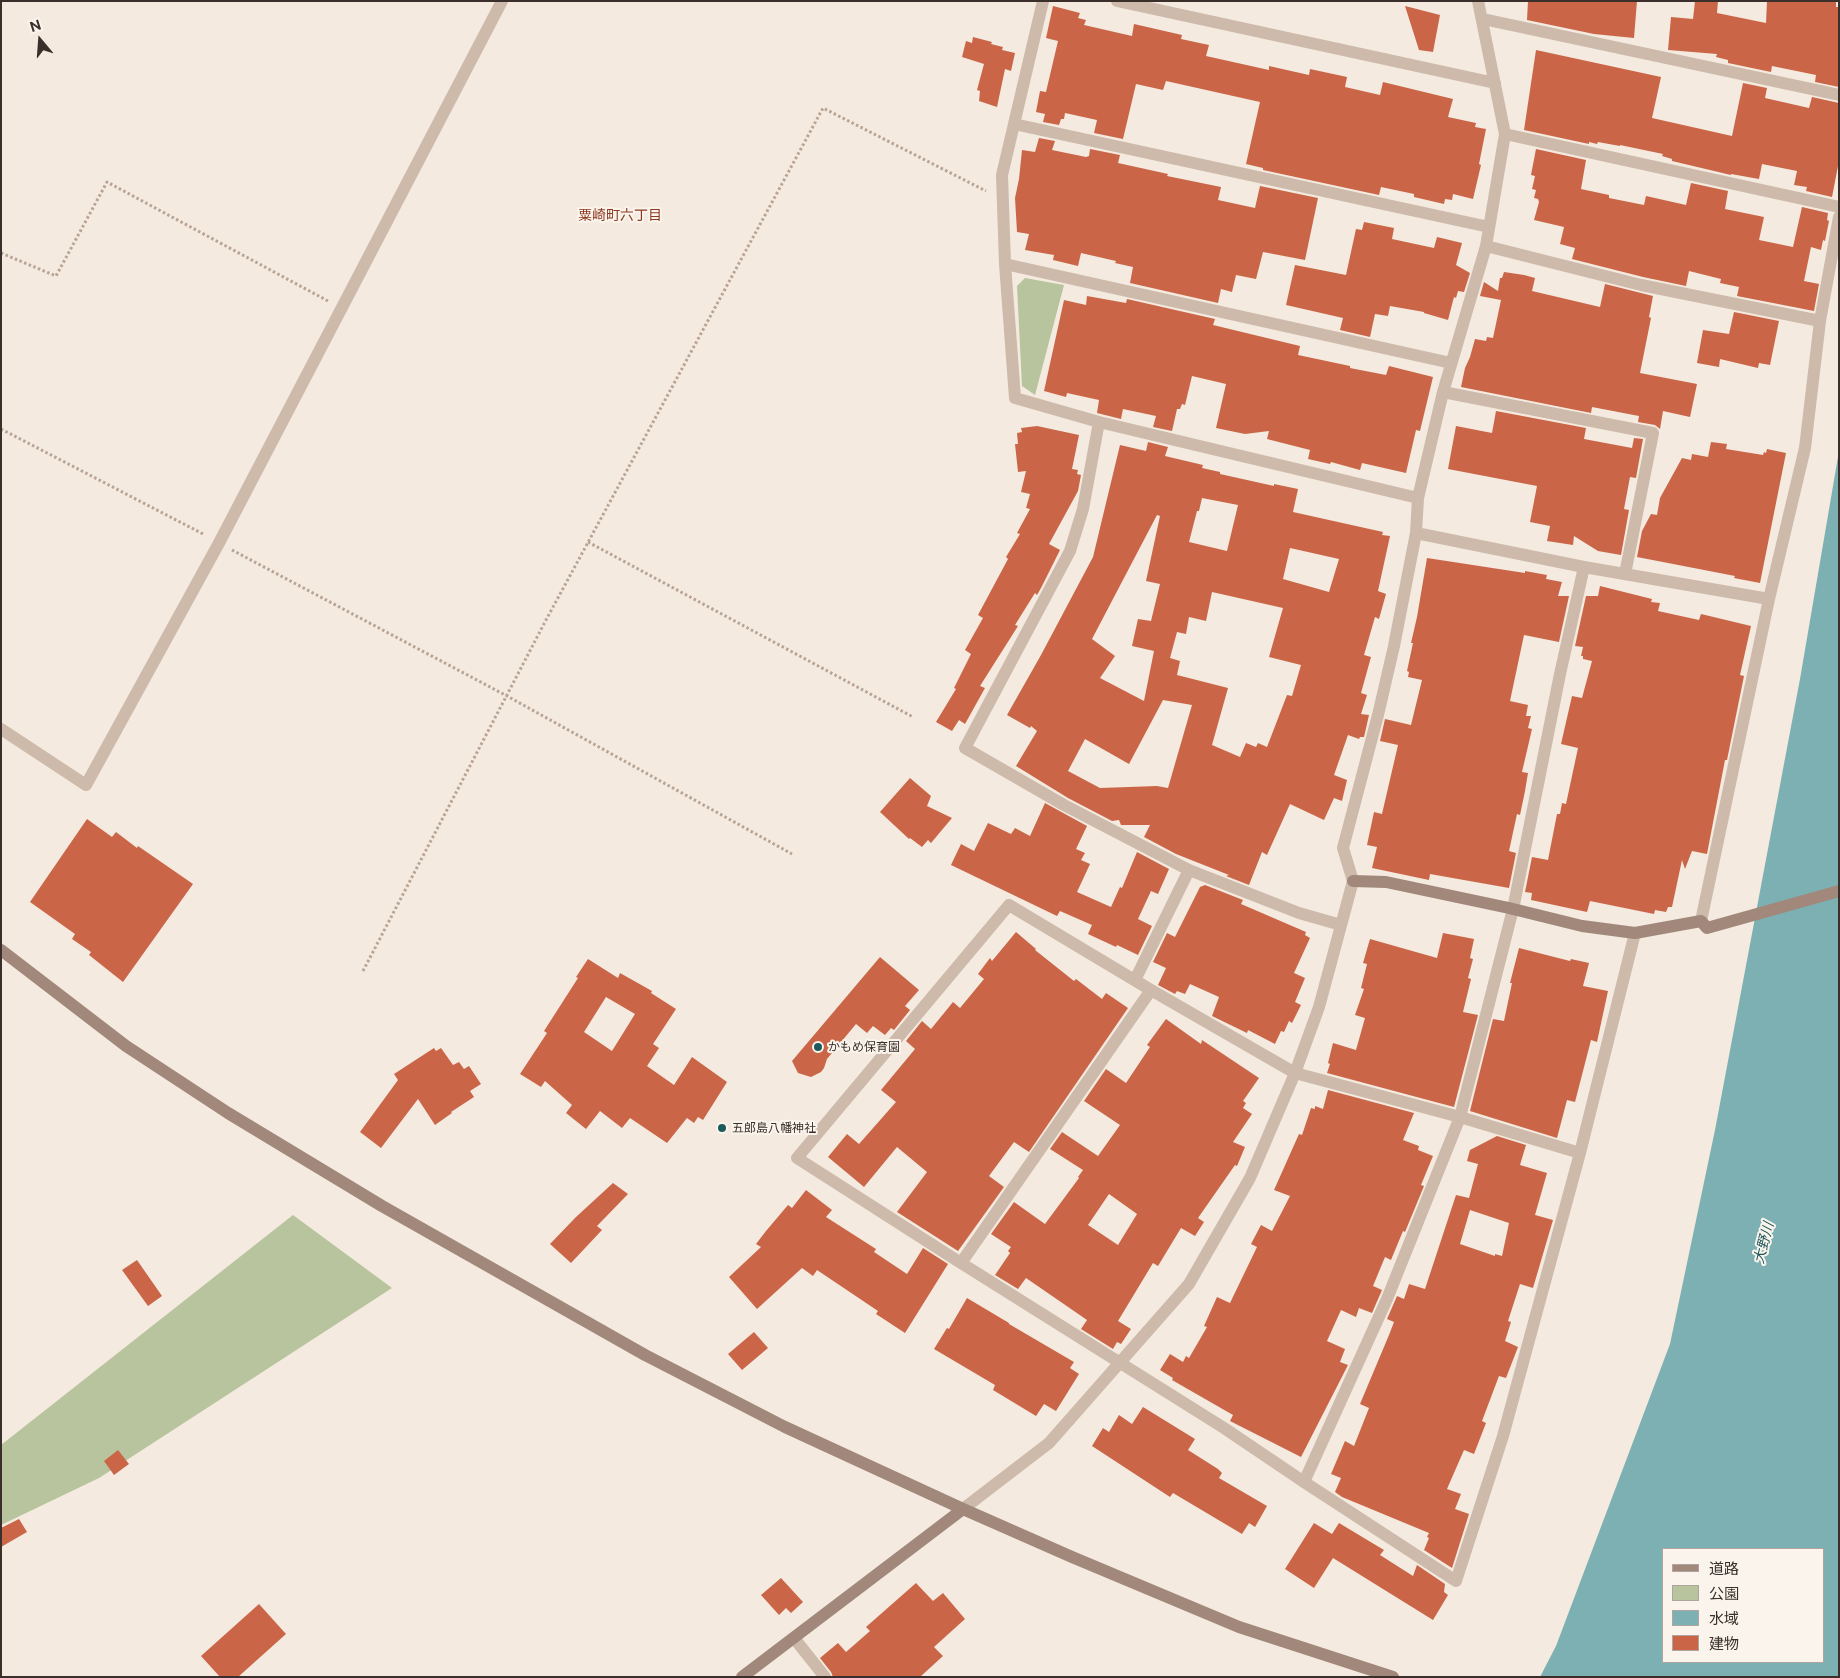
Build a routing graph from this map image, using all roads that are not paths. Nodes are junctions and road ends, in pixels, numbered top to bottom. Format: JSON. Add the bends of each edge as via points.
{"nodes":[{"id":1,"x":502,"y":1,"type":"edge"},
{"id":2,"x":1043,"y":1,"type":"edge"},
{"id":3,"x":1117,"y":1,"type":"edge"},
{"id":4,"x":1478,"y":1,"type":"edge"},
{"id":5,"x":1483,"y":19,"type":"junction"},
{"id":6,"x":1495,"y":83,"type":"junction"},
{"id":7,"x":1839,"y":95,"type":"edge"},
{"id":8,"x":1014,"y":124,"type":"junction"},
{"id":9,"x":1505,"y":134,"type":"junction"},
{"id":10,"x":1839,"y":207,"type":"edge"},
{"id":11,"x":1839,"y":216,"type":"edge"},
{"id":12,"x":1489,"y":227,"type":"junction"},
{"id":13,"x":1486,"y":246,"type":"junction"},
{"id":14,"x":1005,"y":264,"type":"junction"},
{"id":15,"x":1820,"y":321,"type":"junction"},
{"id":16,"x":1452,"y":363,"type":"junction"},
{"id":17,"x":1443,"y":392,"type":"junction"},
{"id":18,"x":1099,"y":422,"type":"junction"},
{"id":19,"x":1418,"y":498,"type":"junction"},
{"id":20,"x":1416,"y":533,"type":"junction"},
{"id":21,"x":1584,"y":567,"type":"junction"},
{"id":22,"x":1625,"y":574,"type":"junction"},
{"id":23,"x":1769,"y":598,"type":"junction"},
{"id":24,"x":1,"y":729,"type":"edge"},
{"id":25,"x":1189,"y":870,"type":"junction"},
{"id":26,"x":1353,"y":881,"type":"junction"},
{"id":27,"x":1839,"y":890,"type":"edge"},
{"id":28,"x":1513,"y":909,"type":"junction"},
{"id":29,"x":1704,"y":924,"type":"junction"},
{"id":30,"x":1341,"y":925,"type":"junction"},
{"id":31,"x":1635,"y":933,"type":"junction"},
{"id":32,"x":1,"y":950,"type":"edge"},
{"id":33,"x":1134,"y":980,"type":"junction"},
{"id":34,"x":1150,"y":990,"type":"junction"},
{"id":35,"x":1295,"y":1073,"type":"junction"},
{"id":36,"x":1460,"y":1116,"type":"junction"},
{"id":37,"x":1580,"y":1153,"type":"junction"},
{"id":38,"x":961,"y":1264,"type":"junction"},
{"id":39,"x":1121,"y":1363,"type":"junction"},
{"id":40,"x":1304,"y":1482,"type":"junction"},
{"id":41,"x":963,"y":1509,"type":"junction"},
{"id":42,"x":794,"y":1638,"type":"junction"},
{"id":43,"x":742,"y":1677,"type":"edge"},
{"id":44,"x":825,"y":1677,"type":"edge"},
{"id":45,"x":1393,"y":1677,"type":"edge"}],
"edges":[{"from":1,"to":24,"type":"street","via":[[218,543],[86,785]]},
{"from":2,"to":8,"type":"street"},
{"from":3,"to":6,"type":"street"},
{"from":4,"to":5,"type":"street"},
{"from":5,"to":6,"type":"street"},
{"from":5,"to":7,"type":"street"},
{"from":6,"to":9,"type":"street"},
{"from":8,"to":12,"type":"street"},
{"from":8,"to":14,"type":"street","via":[[1002,174]]},
{"from":9,"to":10,"type":"street"},
{"from":9,"to":12,"type":"street"},
{"from":11,"to":15,"type":"street"},
{"from":12,"to":13,"type":"street"},
{"from":13,"to":15,"type":"street","via":[[1641,285]]},
{"from":13,"to":16,"type":"street"},
{"from":14,"to":16,"type":"street"},
{"from":14,"to":18,"type":"street","via":[[1015,398]]},
{"from":15,"to":23,"type":"street","via":[[1805,448]]},
{"from":16,"to":17,"type":"street"},
{"from":17,"to":19,"type":"street"},
{"from":17,"to":22,"type":"street","via":[[1653,433]]},
{"from":18,"to":19,"type":"street"},
{"from":18,"to":25,"type":"street","via":[[1083,509],[1070,551],[965,748],[1064,805]]},
{"from":19,"to":20,"type":"street"},
{"from":20,"to":21,"type":"street"},
{"from":20,"to":26,"type":"street","via":[[1394,646],[1343,848]]},
{"from":21,"to":22,"type":"street"},
{"from":21,"to":28,"type":"street"},
{"from":22,"to":23,"type":"street"},
{"from":23,"to":29,"type":"street"},
{"from":25,"to":30,"type":"street","via":[[1299,913]]},
{"from":25,"to":33,"type":"street"},
{"from":26,"to":28,"type":"street","via":[[1386,882]]},
{"from":26,"to":30,"type":"street"},
{"from":27,"to":29,"type":"street"},
{"from":28,"to":31,"type":"street","via":[[1582,926]]},
{"from":28,"to":36,"type":"street"},
{"from":29,"to":31,"type":"street"},
{"from":30,"to":35,"type":"street","via":[[1319,1007]]},
{"from":31,"to":37,"type":"street"},
{"from":32,"to":41,"type":"street","via":[[126,1046],[382,1206],[645,1355],[785,1427]]},
{"from":33,"to":34,"type":"street"},
{"from":33,"to":38,"type":"street","via":[[1009,905],[797,1158]]},
{"from":34,"to":35,"type":"street"},
{"from":34,"to":38,"type":"street"},
{"from":35,"to":36,"type":"street"},
{"from":35,"to":39,"type":"street","via":[[1250,1178],[1189,1284]]},
{"from":36,"to":37,"type":"street"},
{"from":36,"to":40,"type":"street","via":[[1387,1299]]},
{"from":37,"to":40,"type":"street","via":[[1503,1436],[1456,1581]]},
{"from":38,"to":39,"type":"street"},
{"from":39,"to":40,"type":"street"},
{"from":39,"to":41,"type":"street","via":[[1049,1443]]},
{"from":41,"to":42,"type":"street"},
{"from":41,"to":45,"type":"street","via":[[1239,1627]]},
{"from":42,"to":43,"type":"street"},
{"from":42,"to":44,"type":"street"}]}
